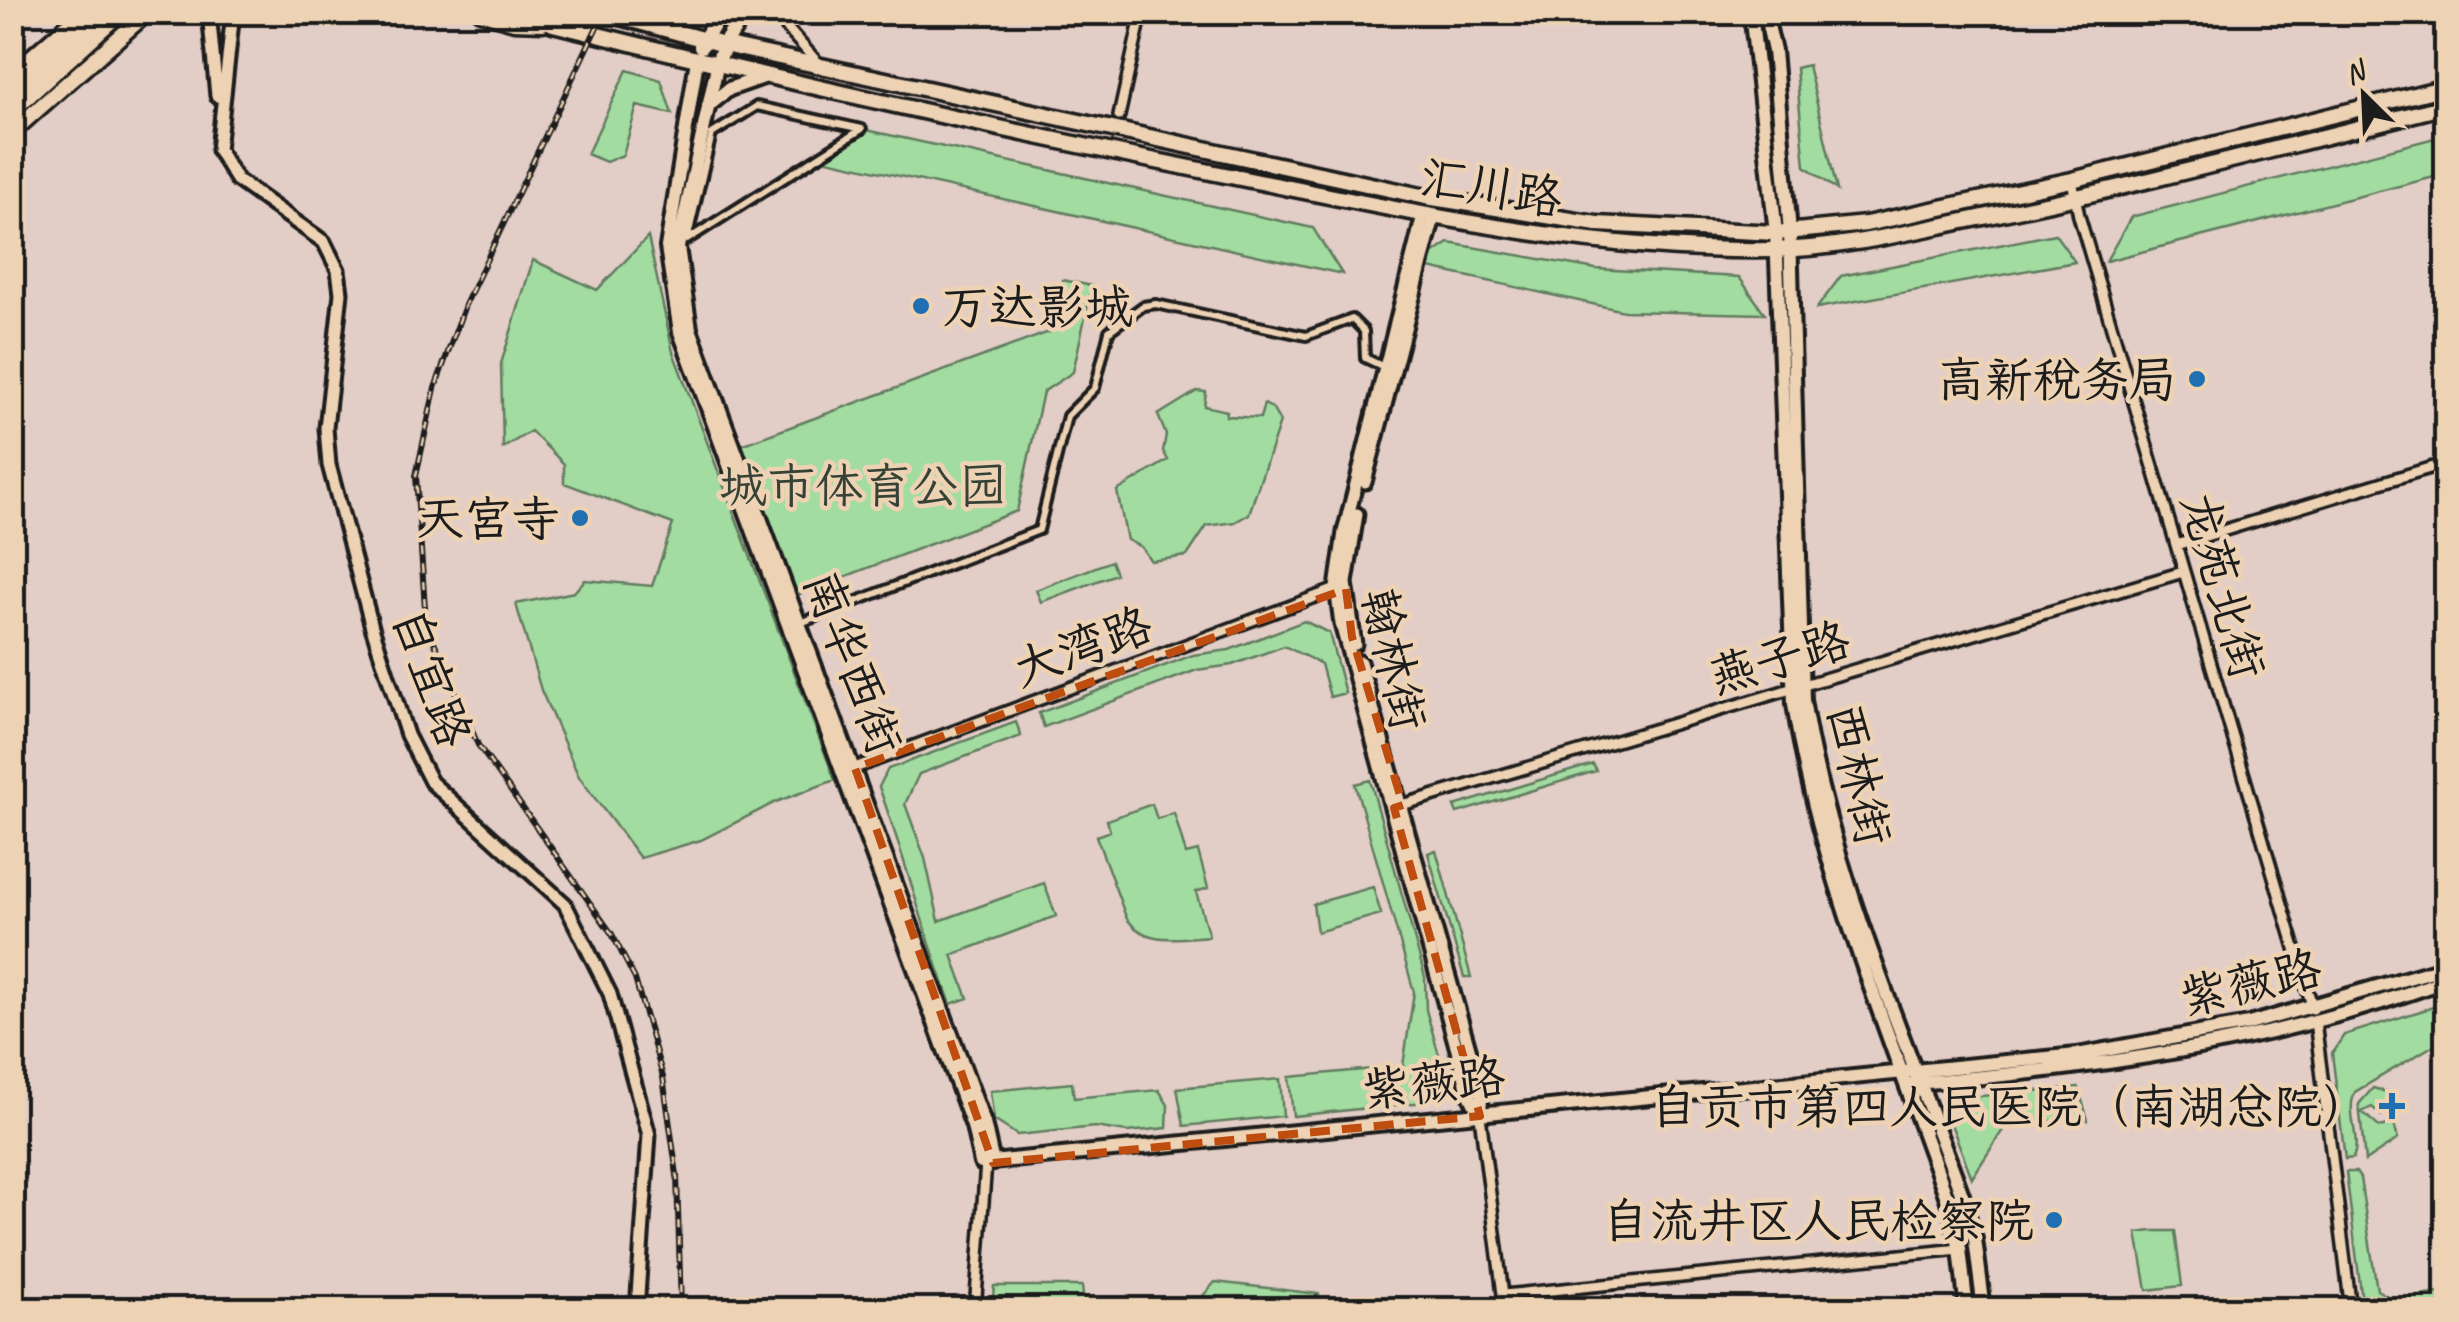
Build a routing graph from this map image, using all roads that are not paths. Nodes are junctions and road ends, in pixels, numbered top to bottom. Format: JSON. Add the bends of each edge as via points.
{"nodes":[{"id":1,"x":83,"y":12,"type":"edge"},
{"id":2,"x":100,"y":12,"type":"edge"},
{"id":3,"x":121,"y":12,"type":"edge"},
{"id":4,"x":148,"y":12,"type":"edge"},
{"id":5,"x":209,"y":12,"type":"edge"},
{"id":6,"x":233,"y":12,"type":"edge"},
{"id":7,"x":480,"y":12,"type":"edge"},
{"id":8,"x":529,"y":12,"type":"edge"},
{"id":9,"x":602,"y":12,"type":"edge"},
{"id":10,"x":721,"y":12,"type":"edge"},
{"id":11,"x":745,"y":12,"type":"edge"},
{"id":12,"x":782,"y":12,"type":"edge"},
{"id":13,"x":1142,"y":12,"type":"edge"},
{"id":14,"x":1751,"y":12,"type":"edge"},
{"id":15,"x":1765,"y":12,"type":"edge"},
{"id":16,"x":553,"y":24,"type":"junction"},
{"id":17,"x":702,"y":40,"type":"junction"},
{"id":18,"x":724,"y":45,"type":"junction"},
{"id":19,"x":697,"y":60,"type":"junction"},
{"id":20,"x":717,"y":66,"type":"junction"},
{"id":21,"x":823,"y":67,"type":"junction"},
{"id":22,"x":12,"y":74,"type":"edge"},
{"id":23,"x":766,"y":76,"type":"junction"},
{"id":24,"x":2446,"y":87,"type":"edge"},
{"id":25,"x":12,"y":92,"type":"edge"},
{"id":26,"x":2446,"y":106,"type":"edge"},
{"id":27,"x":706,"y":108,"type":"junction"},
{"id":28,"x":12,"y":111,"type":"edge"},
{"id":29,"x":219,"y":115,"type":"junction"},
{"id":30,"x":1119,"y":116,"type":"dead end"},
{"id":31,"x":862,"y":129,"type":"joint"},
{"id":32,"x":12,"y":132,"type":"edge"},
{"id":33,"x":2072,"y":180,"type":"junction"},
{"id":34,"x":2075,"y":198,"type":"junction"},
{"id":35,"x":1429,"y":216,"type":"junction"},
{"id":36,"x":1783,"y":232,"type":"junction"},
{"id":37,"x":1784,"y":250,"type":"junction"},
{"id":38,"x":1386,"y":367,"type":"junction"},
{"id":39,"x":2446,"y":463,"type":"edge"},
{"id":40,"x":2176,"y":545,"type":"junction"},
{"id":41,"x":2183,"y":572,"type":"junction"},
{"id":42,"x":1341,"y":588,"type":"junction"},
{"id":43,"x":792,"y":626,"type":"junction"},
{"id":44,"x":1798,"y":688,"type":"junction"},
{"id":45,"x":849,"y":771,"type":"junction"},
{"id":46,"x":1398,"y":806,"type":"junction"},
{"id":47,"x":2446,"y":967,"type":"edge"},
{"id":48,"x":2446,"y":980,"type":"edge"},
{"id":49,"x":2314,"y":1015,"type":"junction"},
{"id":50,"x":1906,"y":1077,"type":"junction"},
{"id":51,"x":1480,"y":1116,"type":"junction"},
{"id":52,"x":989,"y":1163,"type":"junction"},
{"id":53,"x":1960,"y":1249,"type":"junction"},
{"id":54,"x":1504,"y":1295,"type":"junction"},
{"id":55,"x":637,"y":1310,"type":"edge"},
{"id":56,"x":975,"y":1310,"type":"edge"},
{"id":57,"x":1505,"y":1310,"type":"edge"},
{"id":58,"x":1967,"y":1310,"type":"edge"},
{"id":59,"x":1984,"y":1310,"type":"edge"},
{"id":60,"x":2351,"y":1310,"type":"edge"}],
"edges":[{"from":1,"to":22,"type":"main road"},
{"from":2,"to":25,"type":"main road"},
{"from":3,"to":28,"type":"main road"},
{"from":4,"to":32,"type":"main road"},
{"from":5,"to":29,"type":"street"},
{"from":6,"to":29,"type":"street"},
{"from":7,"to":16,"type":"main road"},
{"from":8,"to":16,"type":"main road","name":"汇川路"},
{"from":9,"to":17,"type":"main road","name":"汇川路"},
{"from":10,"to":17,"type":"main road"},
{"from":11,"to":18,"type":"main road"},
{"from":12,"to":21,"type":"street","via":[[802,49]]},
{"from":13,"to":30,"type":"street"},
{"from":14,"to":36,"type":"main road"},
{"from":15,"to":36,"type":"main road","via":[[1774,51]]},
{"from":16,"to":19,"type":"main road","name":"汇川路"},
{"from":17,"to":18,"type":"main road","name":"汇川路"},
{"from":17,"to":19,"type":"main road"},
{"from":18,"to":20,"type":"main road"},
{"from":18,"to":21,"type":"main road","name":"汇川路"},
{"from":19,"to":20,"type":"main road","name":"汇川路"},
{"from":19,"to":43,"type":"main road","name":"南华西街","via":[[669,225],[670,278],[680,332]]},
{"from":20,"to":23,"type":"main road","name":"汇川路"},
{"from":20,"to":27,"type":"main road","name":"南华西街"},
{"from":21,"to":36,"type":"main road","name":"汇川路","via":[[1522,214]]},
{"from":23,"to":27,"type":"main road","via":[[729,89]]},
{"from":23,"to":35,"type":"main road","name":"汇川路"},
{"from":24,"to":33,"type":"main road","name":"汇川路"},
{"from":26,"to":34,"type":"main road","name":"汇川路"},
{"from":27,"to":43,"type":"main road","name":"南华西街","via":[[682,216],[682,291],[702,368]]},
{"from":29,"to":55,"type":"street","name":"自宜路","via":[[224,166],[324,242],[338,270],[329,465],[407,735],[431,782],[565,904],[610,994],[649,1134]]},
{"from":31,"to":31,"type":"street","via":[[757,106],[712,134],[687,240]]},
{"from":33,"to":34,"type":"street","name":"龙苑北街"},
{"from":33,"to":36,"type":"main road","name":"汇川路","via":[[1866,224]]},
{"from":34,"to":37,"type":"main road","name":"汇川路"},
{"from":34,"to":40,"type":"street","name":"龙苑北街"},
{"from":35,"to":37,"type":"main road","name":"汇川路","via":[[1616,244]]},
{"from":35,"to":38,"type":"street","name":"翰林街"},
{"from":35,"to":42,"type":"street","name":"翰林街"},
{"from":36,"to":37,"type":"main road","name":"西林街"},
{"from":37,"to":44,"type":"main road","name":"西林街"},
{"from":38,"to":42,"type":"street","name":"翰林街","via":[[1344,532]]},
{"from":38,"to":43,"type":"street","via":[[1366,358],[1364,331],[1352,319],[1306,336],[1143,306],[1108,330],[1096,388],[1067,416],[1039,530]]},
{"from":39,"to":40,"type":"street"},
{"from":40,"to":41,"type":"street","name":"龙苑北街"},
{"from":41,"to":44,"type":"street","name":"燕子路"},
{"from":41,"to":49,"type":"street","name":"龙苑北街"},
{"from":42,"to":45,"type":"street","name":"大湾路"},
{"from":42,"to":46,"type":"street","name":"翰林街","via":[[1341,624]]},
{"from":43,"to":45,"type":"main road","name":"南华西街"},
{"from":44,"to":46,"type":"street","name":"燕子路"},
{"from":44,"to":50,"type":"main road","name":"西林街","via":[[1816,820]]},
{"from":45,"to":52,"type":"main road","name":"南华西街","via":[[981,1163]]},
{"from":46,"to":51,"type":"street","name":"翰林街","via":[[1469,1094]]},
{"from":47,"to":49,"type":"main road","name":"紫薇路"},
{"from":48,"to":49,"type":"main road","name":"紫薇路"},
{"from":49,"to":50,"type":"main road","name":"紫薇路","via":[[2182,1050],[2078,1068]]},
{"from":49,"to":60,"type":"street","name":"龙苑北街"},
{"from":50,"to":51,"type":"main road","name":"紫薇路"},
{"from":50,"to":53,"type":"main road","name":"西林街"},
{"from":50,"to":59,"type":"main road","name":"西林街","via":[[1971,1224]]},
{"from":51,"to":52,"type":"main road","name":"紫薇路"},
{"from":51,"to":54,"type":"street","name":"翰林街"},
{"from":52,"to":56,"type":"street","name":"南华西街"},
{"from":53,"to":54,"type":"street"},
{"from":53,"to":58,"type":"main road","name":"西林街"},
{"from":54,"to":57,"type":"street","name":"翰林街"}]}
